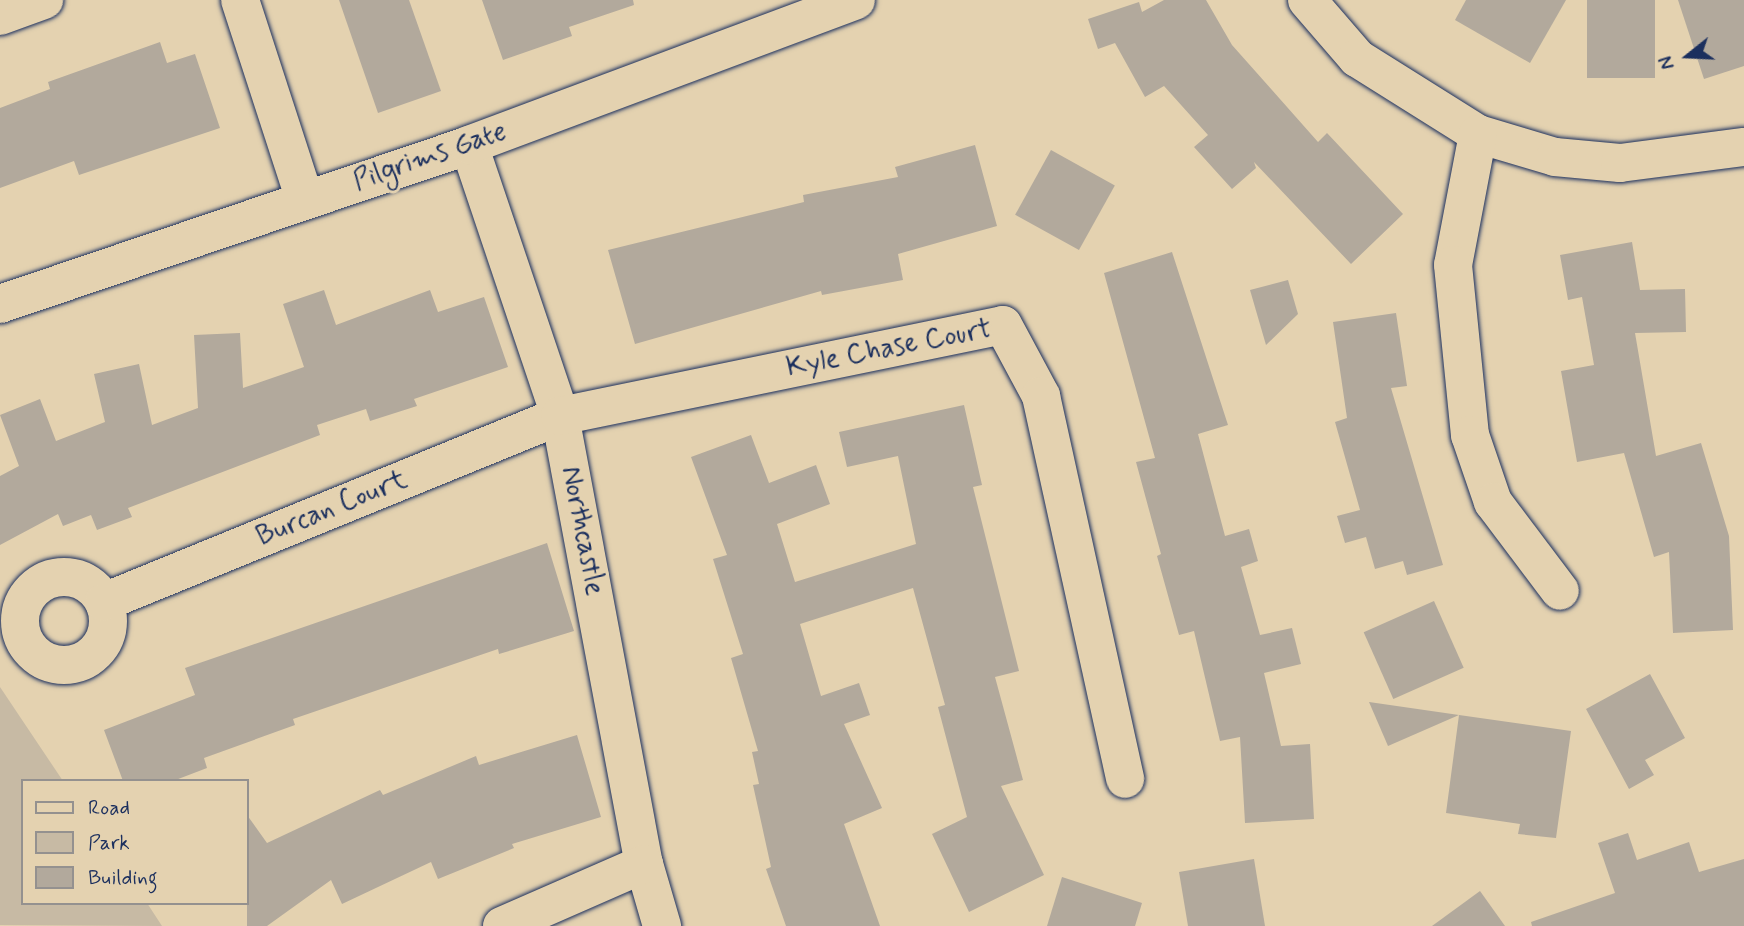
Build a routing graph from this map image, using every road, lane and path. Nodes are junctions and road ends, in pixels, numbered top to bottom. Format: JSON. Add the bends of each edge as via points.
{"nodes":[{"id":1,"x":44,"y":0,"type":"edge"},
{"id":2,"x":240,"y":0,"type":"edge"},
{"id":3,"x":856,"y":0,"type":"edge"},
{"id":4,"x":1307,"y":0,"type":"edge"},
{"id":5,"x":0,"y":16,"type":"edge"},
{"id":6,"x":1478,"y":134,"type":"junction"},
{"id":7,"x":469,"y":145,"type":"junction"},
{"id":8,"x":1744,"y":147,"type":"edge"},
{"id":9,"x":305,"y":200,"type":"junction"},
{"id":10,"x":0,"y":304,"type":"edge"},
{"id":11,"x":560,"y":416,"type":"junction"},
{"id":12,"x":1560,"y":591,"type":"dead end"},
{"id":13,"x":104,"y":602,"type":"dead end"},
{"id":14,"x":1125,"y":779,"type":"dead end"},
{"id":15,"x":645,"y":864,"type":"junction"},
{"id":16,"x":502,"y":926,"type":"edge"},
{"id":17,"x":662,"y":926,"type":"edge"}],
"edges":[{"from":1,"to":5,"type":"street"},
{"from":2,"to":9,"type":"street"},
{"from":3,"to":7,"type":"street","name":"Pilgrims Gate"},
{"from":4,"to":6,"type":"street","via":[[1357,58]]},
{"from":6,"to":8,"type":"street","via":[[1555,157],[1620,163]]},
{"from":6,"to":12,"type":"street","via":[[1452,265],[1470,435],[1493,502]]},
{"from":7,"to":9,"type":"street","name":"Pilgrims Gate"},
{"from":7,"to":11,"type":"street","name":"Northcastle"},
{"from":9,"to":10,"type":"street","name":"Pilgrims Gate"},
{"from":11,"to":13,"type":"street","name":"Burcan Court"},
{"from":11,"to":14,"type":"street","name":"Kyle Chase Court","via":[[1003,325],[1041,396]]},
{"from":11,"to":15,"type":"street","name":"Northcastle"},
{"from":15,"to":16,"type":"street"},
{"from":15,"to":17,"type":"street","name":"Northcastle"}]}
